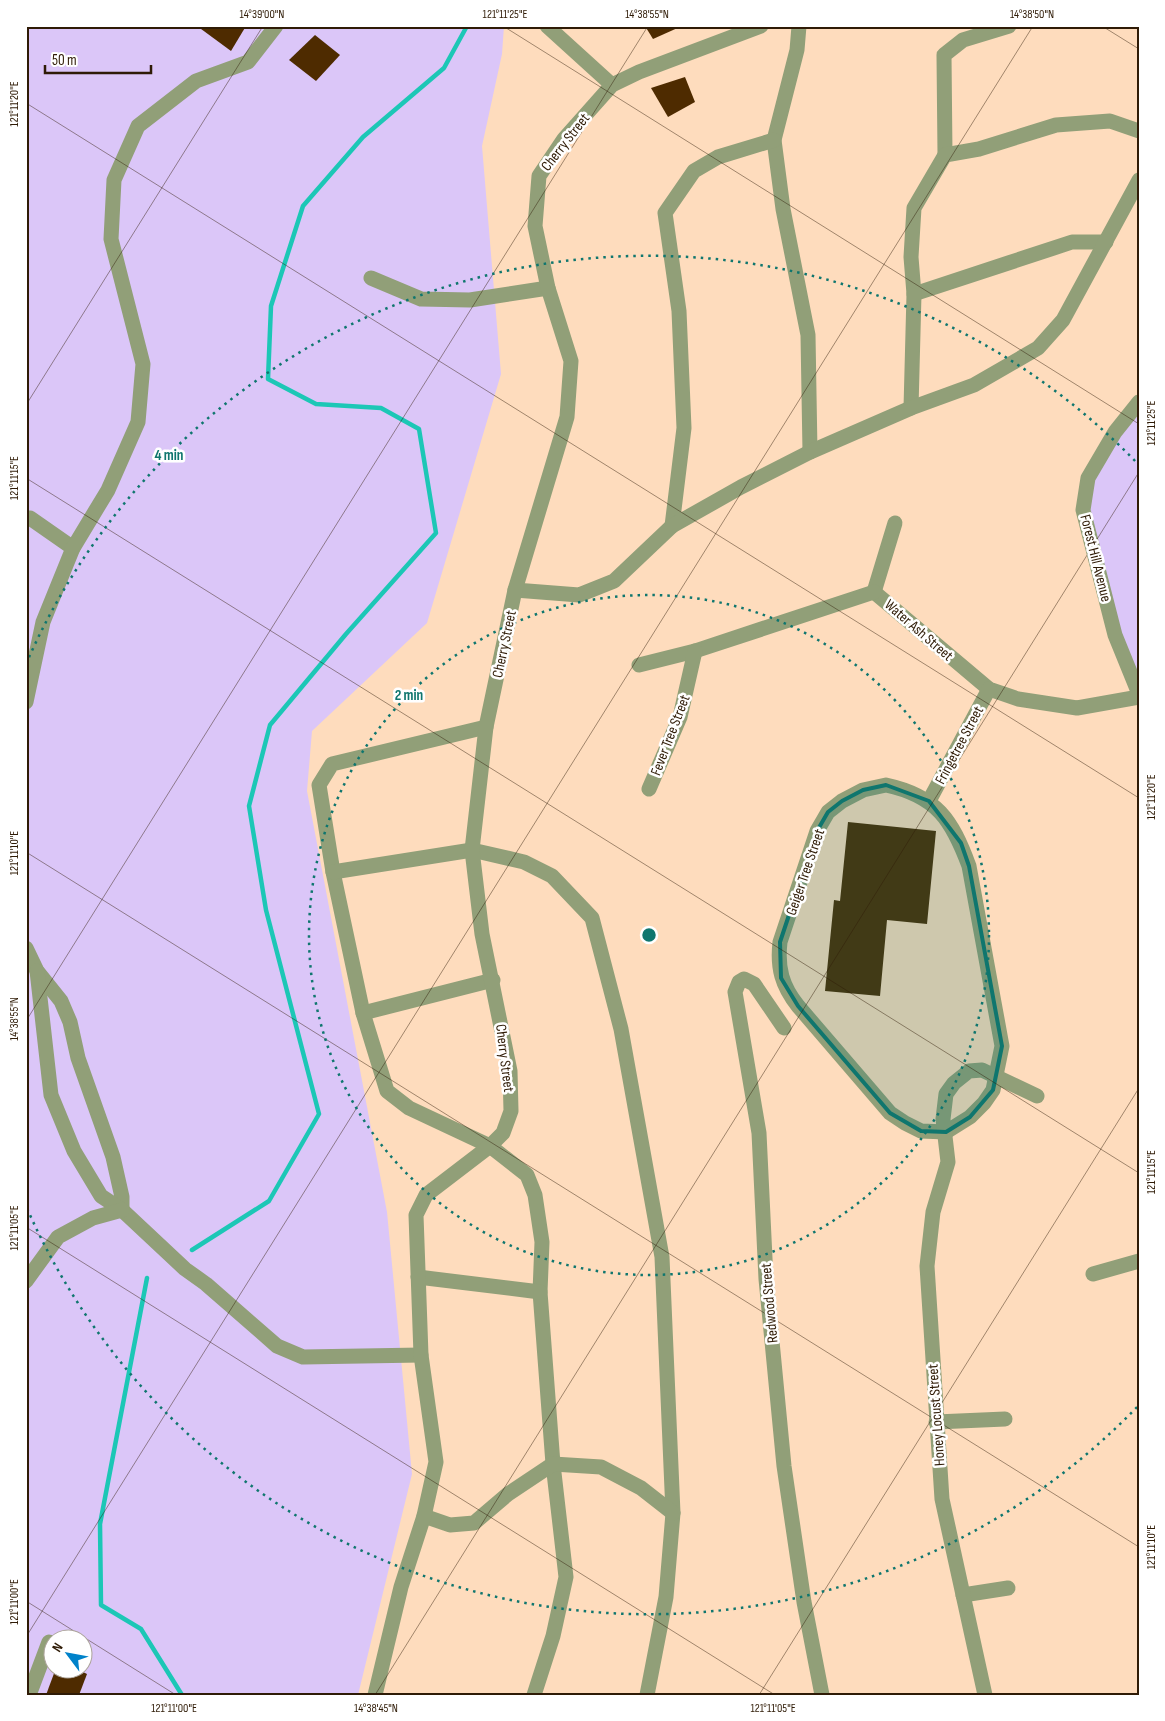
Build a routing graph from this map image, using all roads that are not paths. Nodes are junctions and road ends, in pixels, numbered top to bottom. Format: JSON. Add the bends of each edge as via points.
{"nodes":[{"id":1,"x":276,"y":26,"type":"edge"},
{"id":2,"x":547,"y":26,"type":"edge"},
{"id":3,"x":761,"y":26,"type":"edge"},
{"id":4,"x":799,"y":26,"type":"edge"},
{"id":5,"x":1010,"y":26,"type":"edge"},
{"id":6,"x":612,"y":85,"type":"junction"},
{"id":7,"x":1139,"y":131,"type":"edge"},
{"id":8,"x":774,"y":140,"type":"junction"},
{"id":9,"x":945,"y":155,"type":"junction"},
{"id":10,"x":1139,"y":180,"type":"edge"},
{"id":11,"x":1106,"y":242,"type":"junction"},
{"id":12,"x":371,"y":278,"type":"dead end"},
{"id":13,"x":548,"y":288,"type":"junction"},
{"id":14,"x":914,"y":294,"type":"junction"},
{"id":15,"x":1139,"y":402,"type":"edge"},
{"id":16,"x":911,"y":408,"type":"junction"},
{"id":17,"x":810,"y":452,"type":"junction"},
{"id":18,"x":30,"y":518,"type":"dead end"},
{"id":19,"x":895,"y":523,"type":"dead end"},
{"id":20,"x":672,"y":526,"type":"junction"},
{"id":21,"x":73,"y":548,"type":"junction"},
{"id":22,"x":516,"y":590,"type":"junction"},
{"id":23,"x":874,"y":592,"type":"junction"},
{"id":24,"x":695,"y":651,"type":"junction"},
{"id":25,"x":640,"y":665,"type":"dead end"},
{"id":26,"x":989,"y":689,"type":"junction"},
{"id":27,"x":1139,"y":695,"type":"edge"},
{"id":28,"x":26,"y":702,"type":"edge"},
{"id":29,"x":486,"y":727,"type":"junction"},
{"id":30,"x":649,"y":789,"type":"dead end"},
{"id":31,"x":930,"y":801,"type":"junction"},
{"id":32,"x":472,"y":850,"type":"junction"},
{"id":33,"x":333,"y":872,"type":"junction"},
{"id":34,"x":26,"y":948,"type":"edge"},
{"id":35,"x":37,"y":971,"type":"junction"},
{"id":36,"x":493,"y":980,"type":"junction"},
{"id":37,"x":363,"y":1013,"type":"junction"},
{"id":38,"x":784,"y":1028,"type":"dead end"},
{"id":39,"x":995,"y":1075,"type":"junction"},
{"id":40,"x":1037,"y":1096,"type":"dead end"},
{"id":41,"x":946,"y":1132,"type":"junction"},
{"id":42,"x":490,"y":1146,"type":"junction"},
{"id":43,"x":122,"y":1210,"type":"junction"},
{"id":44,"x":1139,"y":1261,"type":"edge"},
{"id":45,"x":1093,"y":1274,"type":"dead end"},
{"id":46,"x":418,"y":1277,"type":"junction"},
{"id":47,"x":27,"y":1280,"type":"edge"},
{"id":48,"x":540,"y":1292,"type":"junction"},
{"id":49,"x":421,"y":1355,"type":"junction"},
{"id":50,"x":1005,"y":1419,"type":"dead end"},
{"id":51,"x":936,"y":1422,"type":"junction"},
{"id":52,"x":553,"y":1464,"type":"junction"},
{"id":53,"x":673,"y":1513,"type":"junction"},
{"id":54,"x":424,"y":1516,"type":"junction"},
{"id":55,"x":1008,"y":1588,"type":"dead end"},
{"id":56,"x":963,"y":1595,"type":"junction"},
{"id":57,"x":42,"y":1661,"type":"edge"},
{"id":58,"x":29,"y":1695,"type":"edge"},
{"id":59,"x":375,"y":1695,"type":"edge"},
{"id":60,"x":534,"y":1695,"type":"edge"},
{"id":61,"x":647,"y":1695,"type":"edge"},
{"id":62,"x":822,"y":1695,"type":"edge"},
{"id":63,"x":985,"y":1695,"type":"edge"}],
"edges":[{"from":1,"to":21,"type":"street","via":[[248,62],[196,82],[138,126],[114,180],[111,239],[143,364],[138,422],[108,490]]},
{"from":2,"to":6,"type":"street"},
{"from":3,"to":6,"type":"street","name":"Cherry Street"},
{"from":4,"to":8,"type":"street","via":[[797,50]]},
{"from":5,"to":9,"type":"street","via":[[963,40],[944,55]]},
{"from":6,"to":13,"type":"street","name":"Cherry Street","via":[[564,139],[539,176],[535,226]]},
{"from":7,"to":9,"type":"street","via":[[1110,121],[1056,125],[979,149]]},
{"from":8,"to":17,"type":"street","via":[[783,209],[808,335]]},
{"from":8,"to":20,"type":"street","via":[[718,156],[694,171],[665,213],[679,311],[684,428]]},
{"from":9,"to":14,"type":"street","via":[[914,208],[911,257]]},
{"from":10,"to":11,"type":"street"},
{"from":11,"to":14,"type":"street","via":[[1072,242]]},
{"from":11,"to":16,"type":"street","via":[[1063,320],[1038,348],[974,385]]},
{"from":12,"to":13,"type":"street","via":[[421,298],[470,300]]},
{"from":13,"to":22,"type":"street","name":"Cherry Street","via":[[571,361],[567,417]]},
{"from":14,"to":16,"type":"street"},
{"from":15,"to":27,"type":"street","name":"Forest Hill Avenue","via":[[1115,432],[1088,478],[1083,510],[1115,635]]},
{"from":16,"to":17,"type":"street"},
{"from":17,"to":20,"type":"street"},
{"from":18,"to":21,"type":"street"},
{"from":19,"to":23,"type":"street"},
{"from":20,"to":22,"type":"street","via":[[614,581],[579,595]]},
{"from":21,"to":28,"type":"street","via":[[43,622]]},
{"from":22,"to":29,"type":"street","name":"Cherry Street"},
{"from":23,"to":24,"type":"street","name":"Water Ash Street"},
{"from":23,"to":26,"type":"street","name":"Water Ash Street"},
{"from":24,"to":25,"type":"street","name":"Water Ash Street"},
{"from":24,"to":30,"type":"street","name":"Fever Tree Street","via":[[680,717]]},
{"from":26,"to":27,"type":"street","name":"Water Ash Street","via":[[1018,699],[1077,708]]},
{"from":26,"to":31,"type":"street","name":"Fringetree Street"},
{"from":29,"to":32,"type":"street","name":"Cherry Street"},
{"from":29,"to":33,"type":"street","via":[[332,764],[319,785]]},
{"from":31,"to":39,"type":"street","name":"Geiger Tree Street","via":[[949,823],[969,866],[1002,1046]]},
{"from":31,"to":41,"type":"street","name":"Geiger Tree Street","via":[[886,785],[863,790],[842,800],[828,812],[817,831],[780,942],[778,961],[788,993],[890,1113],[921,1130]]},
{"from":32,"to":33,"type":"street"},
{"from":32,"to":36,"type":"street","name":"Cherry Street","via":[[482,934]]},
{"from":32,"to":53,"type":"street","via":[[524,862],[552,876],[592,918],[621,1029],[662,1257]]},
{"from":33,"to":37,"type":"street"},
{"from":34,"to":35,"type":"street"},
{"from":35,"to":43,"type":"street","via":[[61,1001],[70,1022],[78,1058],[113,1157]]},
{"from":35,"to":43,"type":"street","via":[[50,1095],[89,1179],[100,1196]]},
{"from":36,"to":37,"type":"street"},
{"from":36,"to":42,"type":"street","name":"Cherry Street","via":[[510,1071],[511,1111],[503,1133]]},
{"from":37,"to":42,"type":"street","via":[[387,1091],[408,1108]]},
{"from":38,"to":62,"type":"street","name":"Redwood Street","via":[[754,984],[744,979],[739,982],[735,992],[759,1133],[766,1280],[784,1466],[804,1602]]},
{"from":39,"to":40,"type":"street","name":"Honey Locust Street"},
{"from":39,"to":41,"type":"street","name":"Geiger Tree Street","via":[[993,1090],[984,1103],[970,1117]]},
{"from":39,"to":41,"type":"street","name":"Honey Locust Street","via":[[982,1070],[969,1071],[954,1083],[946,1094],[944,1105]]},
{"from":41,"to":51,"type":"street","name":"Honey Locust Street","via":[[948,1162],[933,1212],[927,1266]]},
{"from":42,"to":46,"type":"street","name":"Cherry Street","via":[[426,1195],[416,1214]]},
{"from":42,"to":48,"type":"street","via":[[527,1175],[535,1195],[542,1242]]},
{"from":43,"to":47,"type":"street","via":[[94,1218],[58,1237]]},
{"from":43,"to":49,"type":"street","via":[[185,1269],[277,1346],[303,1357]]},
{"from":44,"to":45,"type":"street"},
{"from":46,"to":48,"type":"street"},
{"from":46,"to":49,"type":"street","name":"Cherry Street"},
{"from":48,"to":52,"type":"street"},
{"from":49,"to":54,"type":"street","name":"Cherry Street","via":[[436,1462]]},
{"from":50,"to":51,"type":"street"},
{"from":51,"to":56,"type":"street","name":"Honey Locust Street","via":[[942,1499]]},
{"from":52,"to":53,"type":"street","via":[[601,1467],[641,1488]]},
{"from":52,"to":54,"type":"street","via":[[508,1494],[474,1523],[450,1525]]},
{"from":52,"to":60,"type":"street","via":[[566,1577],[553,1636]]},
{"from":53,"to":61,"type":"street","via":[[666,1597]]},
{"from":54,"to":59,"type":"street","name":"Cherry Street"},
{"from":55,"to":56,"type":"street"},
{"from":56,"to":63,"type":"street","name":"Honey Locust Street"},
{"from":57,"to":58,"type":"street"}]}
